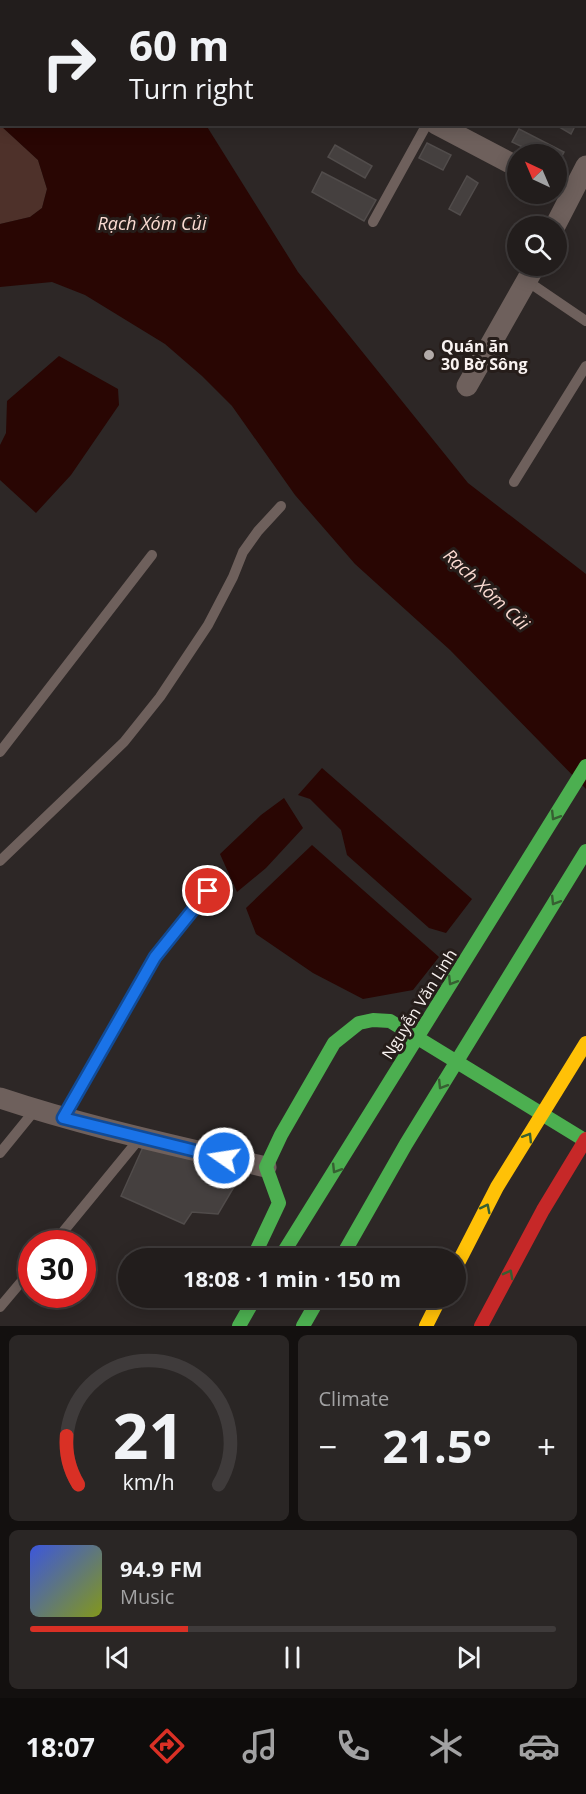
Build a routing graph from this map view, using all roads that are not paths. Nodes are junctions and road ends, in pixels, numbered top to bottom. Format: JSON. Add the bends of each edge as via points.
{"nodes":[{"id":1,"x":426,"y":126,"type":"edge"},
{"id":2,"x":440,"y":126,"type":"edge"},
{"id":3,"x":507,"y":161,"type":"edge"},
{"id":4,"x":586,"y":166,"type":"edge"},
{"id":5,"x":567,"y":188,"type":"edge"},
{"id":6,"x":372,"y":222,"type":"dead end"},
{"id":7,"x":529,"y":276,"type":"edge"},
{"id":8,"x":534,"y":276,"type":"edge"},
{"id":9,"x":586,"y":321,"type":"edge"},
{"id":10,"x":586,"y":366,"type":"edge"},
{"id":11,"x":467,"y":386,"type":"dead end"},
{"id":12,"x":514,"y":482,"type":"dead end"},
{"id":13,"x":281,"y":506,"type":"dead end"},
{"id":14,"x":152,"y":555,"type":"dead end"},
{"id":15,"x":0,"y":752,"type":"edge"},
{"id":16,"x":586,"y":766,"type":"edge"},
{"id":17,"x":586,"y":851,"type":"edge"},
{"id":18,"x":0,"y":861,"type":"edge"},
{"id":19,"x":208,"y":891,"type":"dead end"},
{"id":20,"x":586,"y":1043,"type":"edge"},
{"id":21,"x":0,"y":1098,"type":"edge"},
{"id":22,"x":35,"y":1110,"type":"junction"},
{"id":23,"x":63,"y":1118,"type":"junction"},
{"id":24,"x":140,"y":1138,"type":"junction"},
{"id":25,"x":586,"y":1140,"type":"edge"},
{"id":26,"x":0,"y":1153,"type":"edge"},
{"id":27,"x":266,"y":1167,"type":"junction"},
{"id":28,"x":64,"y":1230,"type":"edge"},
{"id":29,"x":258,"y":1248,"type":"edge"},
{"id":30,"x":286,"y":1248,"type":"edge"},
{"id":31,"x":347,"y":1248,"type":"edge"},
{"id":32,"x":466,"y":1248,"type":"edge"},
{"id":33,"x":18,"y":1286,"type":"edge"},
{"id":34,"x":0,"y":1307,"type":"edge"},
{"id":35,"x":249,"y":1308,"type":"edge"},
{"id":36,"x":313,"y":1308,"type":"edge"},
{"id":37,"x":435,"y":1308,"type":"edge"},
{"id":38,"x":239,"y":1326,"type":"edge"},
{"id":39,"x":303,"y":1326,"type":"edge"},
{"id":40,"x":426,"y":1326,"type":"edge"},
{"id":41,"x":481,"y":1326,"type":"edge"}],
"edges":[{"from":1,"to":6,"type":"lane"},
{"from":2,"to":3,"type":"street"},
{"from":4,"to":5,"type":"street"},
{"from":7,"to":11,"type":"street"},
{"from":8,"to":9,"type":"lane"},
{"from":10,"to":12,"type":"lane"},
{"from":13,"to":18,"type":"lane","via":[[243,552],[208,625],[160,697],[124,742]]},
{"from":14,"to":15,"type":"lane"},
{"from":16,"to":30,"type":"main road","name":"Nguyễn Văn Linh","one_way":true},
{"from":17,"to":31,"type":"main road","one_way":true,"via":[[405,1144]]},
{"from":19,"to":23,"type":"lane","via":[[155,957]]},
{"from":32,"to":20,"type":"main road","one_way":true,"via":[[497,1187]]},
{"from":21,"to":22,"type":"street"},
{"from":22,"to":23,"type":"street"},
{"from":22,"to":26,"type":"lane"},
{"from":23,"to":24,"type":"street"},
{"from":24,"to":27,"type":"street"},
{"from":24,"to":28,"type":"lane"},
{"from":25,"to":27,"type":"main road","via":[[390,1021],[375,1018],[346,1031],[334,1043]]},
{"from":41,"to":25,"type":"main road","one_way":true,"via":[[543,1210]]},
{"from":27,"to":29,"type":"main road","via":[[279,1203]]},
{"from":33,"to":34,"type":"lane"},
{"from":35,"to":38,"type":"main road"},
{"from":36,"to":39,"type":"main road"},
{"from":37,"to":40,"type":"main road"}]}
